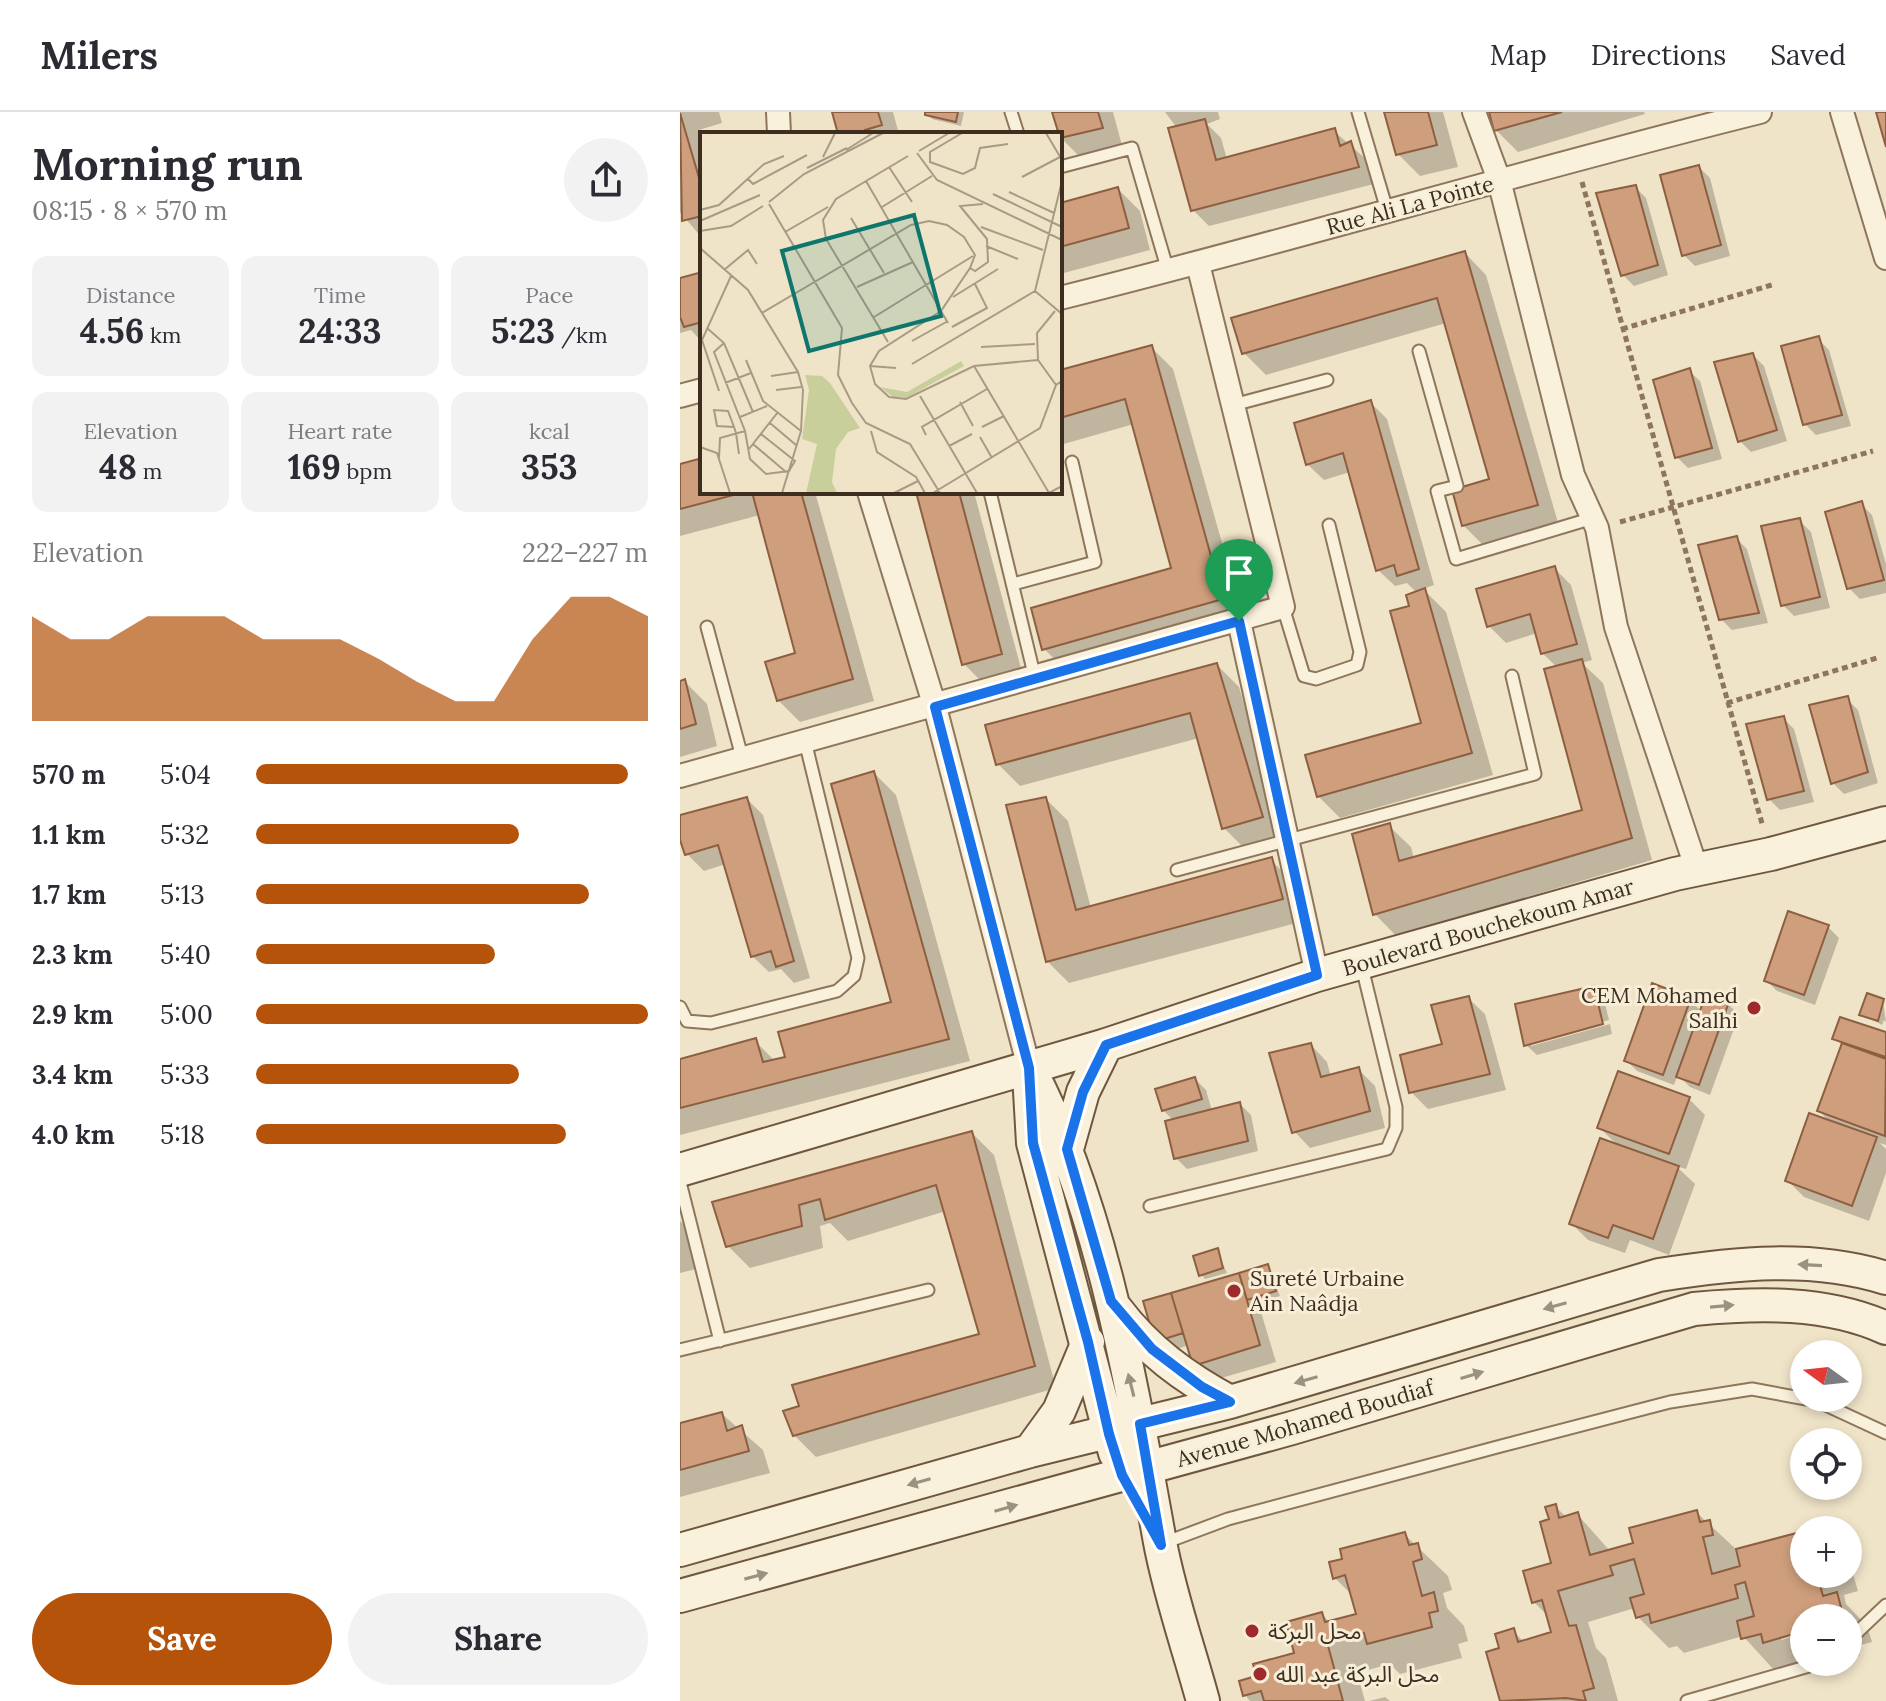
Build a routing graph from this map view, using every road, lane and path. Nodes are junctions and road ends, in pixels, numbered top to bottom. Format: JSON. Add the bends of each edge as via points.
{"nodes":[{"id":1,"x":778,"y":112,"type":"edge"},
{"id":2,"x":1011,"y":112,"type":"edge"},
{"id":3,"x":1358,"y":112,"type":"edge"},
{"id":4,"x":1474,"y":112,"type":"edge"},
{"id":5,"x":1760,"y":112,"type":"edge"},
{"id":6,"x":1842,"y":112,"type":"edge"},
{"id":7,"x":779,"y":132,"type":"edge"},
{"id":8,"x":1017,"y":132,"type":"edge"},
{"id":9,"x":1576,"y":158,"type":"junction"},
{"id":10,"x":1062,"y":166,"type":"edge"},
{"id":11,"x":1499,"y":180,"type":"junction"},
{"id":12,"x":1387,"y":210,"type":"junction"},
{"id":13,"x":1886,"y":258,"type":"edge"},
{"id":14,"x":1198,"y":264,"type":"junction"},
{"id":15,"x":1168,"y":271,"type":"junction"},
{"id":16,"x":1775,"y":284,"type":"dead end"},
{"id":17,"x":1062,"y":298,"type":"edge"},
{"id":18,"x":1622,"y":329,"type":"junction"},
{"id":19,"x":1419,"y":351,"type":"dead end"},
{"id":20,"x":1327,"y":380,"type":"dead end"},
{"id":21,"x":700,"y":391,"type":"edge"},
{"id":22,"x":680,"y":396,"type":"edge"},
{"id":23,"x":1233,"y":405,"type":"junction"},
{"id":24,"x":1873,"y":451,"type":"dead end"},
{"id":25,"x":1072,"y":462,"type":"dead end"},
{"id":26,"x":870,"y":494,"type":"edge"},
{"id":27,"x":990,"y":494,"type":"edge"},
{"id":28,"x":1671,"y":507,"type":"junction"},
{"id":29,"x":1596,"y":523,"type":"junction"},
{"id":30,"x":1329,"y":525,"type":"dead end"},
{"id":31,"x":1013,"y":584,"type":"junction"},
{"id":32,"x":1283,"y":607,"type":"junction"},
{"id":33,"x":1239,"y":621,"type":"junction"},
{"id":34,"x":707,"y":627,"type":"dead end"},
{"id":35,"x":1877,"y":658,"type":"dead end"},
{"id":36,"x":1512,"y":676,"type":"dead end"},
{"id":37,"x":1036,"y":679,"type":"junction"},
{"id":38,"x":1727,"y":703,"type":"junction"},
{"id":39,"x":935,"y":707,"type":"junction"},
{"id":40,"x":805,"y":741,"type":"junction"},
{"id":41,"x":742,"y":757,"type":"junction"},
{"id":42,"x":680,"y":776,"type":"edge"},
{"id":43,"x":1886,"y":823,"type":"edge"},
{"id":44,"x":1289,"y":842,"type":"junction"},
{"id":45,"x":1771,"y":854,"type":"junction"},
{"id":46,"x":1177,"y":870,"type":"dead end"},
{"id":47,"x":1697,"y":870,"type":"junction"},
{"id":48,"x":1361,"y":963,"type":"junction"},
{"id":49,"x":1317,"y":975,"type":"junction"},
{"id":50,"x":680,"y":1007,"type":"edge"},
{"id":51,"x":1106,"y":1045,"type":"junction"},
{"id":52,"x":1029,"y":1068,"type":"junction"},
{"id":53,"x":1067,"y":1149,"type":"junction"},
{"id":54,"x":680,"y":1170,"type":"edge"},
{"id":55,"x":680,"y":1182,"type":"edge"},
{"id":56,"x":1150,"y":1206,"type":"dead end"},
{"id":57,"x":1886,"y":1278,"type":"edge"},
{"id":58,"x":928,"y":1290,"type":"dead end"},
{"id":59,"x":1111,"y":1301,"type":"junction"},
{"id":60,"x":1886,"y":1328,"type":"edge"},
{"id":61,"x":720,"y":1341,"type":"junction"},
{"id":62,"x":1088,"y":1342,"type":"junction"},
{"id":63,"x":680,"y":1350,"type":"edge"},
{"id":64,"x":1230,"y":1402,"type":"junction"},
{"id":65,"x":1140,"y":1424,"type":"junction"},
{"id":66,"x":1886,"y":1433,"type":"edge"},
{"id":67,"x":1109,"y":1434,"type":"junction"},
{"id":68,"x":1030,"y":1451,"type":"junction"},
{"id":69,"x":1136,"y":1471,"type":"junction"},
{"id":70,"x":1161,"y":1545,"type":"junction"},
{"id":71,"x":680,"y":1550,"type":"edge"},
{"id":72,"x":680,"y":1596,"type":"edge"},
{"id":73,"x":1886,"y":1605,"type":"edge"},
{"id":74,"x":1862,"y":1628,"type":"edge"},
{"id":75,"x":1790,"y":1671,"type":"edge"},
{"id":76,"x":1203,"y":1701,"type":"edge"},
{"id":77,"x":1687,"y":1701,"type":"edge"}],
"edges":[{"from":1,"to":7,"type":"street"},
{"from":2,"to":8,"type":"lane"},
{"from":3,"to":12,"type":"lane"},
{"from":4,"to":11,"type":"street"},
{"from":5,"to":9,"type":"street","name":"Rue Ali La Pointe"},
{"from":6,"to":13,"type":"street"},
{"from":9,"to":11,"type":"street","name":"Rue Ali La Pointe"},
{"from":9,"to":18,"type":"path"},
{"from":10,"to":15,"type":"lane","via":[[1132,148]]},
{"from":11,"to":12,"type":"street","name":"Rue Ali La Pointe"},
{"from":11,"to":29,"type":"street","via":[[1573,475]]},
{"from":12,"to":14,"type":"street","name":"Rue Ali La Pointe"},
{"from":14,"to":15,"type":"street","name":"Rue Ali La Pointe"},
{"from":14,"to":23,"type":"street"},
{"from":15,"to":17,"type":"street","name":"Rue Ali La Pointe"},
{"from":16,"to":18,"type":"path"},
{"from":18,"to":28,"type":"path"},
{"from":19,"to":29,"type":"lane","via":[[1457,486],[1437,491],[1456,559]]},
{"from":20,"to":23,"type":"lane"},
{"from":21,"to":22,"type":"street"},
{"from":23,"to":32,"type":"street"},
{"from":24,"to":28,"type":"path"},
{"from":25,"to":31,"type":"lane","via":[[1095,562]]},
{"from":26,"to":39,"type":"street"},
{"from":27,"to":31,"type":"lane"},
{"from":28,"to":29,"type":"path"},
{"from":28,"to":38,"type":"path"},
{"from":29,"to":47,"type":"street","via":[[1616,627]]},
{"from":30,"to":32,"type":"lane","via":[[1360,652],[1357,665],[1316,679],[1304,676]]},
{"from":31,"to":37,"type":"lane"},
{"from":32,"to":33,"type":"street"},
{"from":33,"to":37,"type":"street"},
{"from":33,"to":44,"type":"street"},
{"from":34,"to":41,"type":"lane"},
{"from":35,"to":38,"type":"path"},
{"from":36,"to":44,"type":"lane","via":[[1535,774]]},
{"from":37,"to":39,"type":"street"},
{"from":38,"to":45,"type":"path"},
{"from":39,"to":40,"type":"street"},
{"from":39,"to":52,"type":"street"},
{"from":40,"to":41,"type":"street"},
{"from":40,"to":50,"type":"lane","via":[[858,958],[854,976],[837,991],[711,1023],[687,1021]]},
{"from":41,"to":42,"type":"street"},
{"from":43,"to":45,"type":"main road","name":"Boulevard Bouchekoum Amar"},
{"from":44,"to":46,"type":"lane"},
{"from":44,"to":49,"type":"street"},
{"from":45,"to":47,"type":"main road","name":"Boulevard Bouchekoum Amar"},
{"from":47,"to":48,"type":"main road","name":"Boulevard Bouchekoum Amar"},
{"from":48,"to":49,"type":"main road","name":"Boulevard Bouchekoum Amar"},
{"from":48,"to":56,"type":"lane","via":[[1396,1107],[1396,1128],[1387,1149]]},
{"from":49,"to":51,"type":"main road","name":"Boulevard Bouchekoum Amar"},
{"from":51,"to":52,"type":"main road","name":"Boulevard Bouchekoum Amar"},
{"from":51,"to":53,"type":"main road","via":[[1083,1092]]},
{"from":52,"to":53,"type":"main road"},
{"from":52,"to":54,"type":"main road","name":"Boulevard Bouchekoum Amar"},
{"from":52,"to":62,"type":"main road","via":[[1033,1143]]},
{"from":53,"to":59,"type":"main road"},
{"from":55,"to":61,"type":"lane"},
{"from":57,"to":64,"type":"main road","name":"Avenue Mohamed Boudiaf","one_way":true,"via":[[1851,1267],[1789,1264],[1729,1264],[1659,1275]]},
{"from":58,"to":61,"type":"lane"},
{"from":59,"to":64,"type":"main road","via":[[1152,1349],[1189,1379]]},
{"from":65,"to":59,"type":"main road","one_way":true},
{"from":69,"to":60,"type":"main road","name":"Avenue Mohamed Boudiaf","one_way":true,"via":[[1694,1309],[1762,1303],[1827,1311]]},
{"from":61,"to":63,"type":"lane"},
{"from":62,"to":67,"type":"main road"},
{"from":62,"to":68,"type":"main road","via":[[1059,1411]]},
{"from":64,"to":65,"type":"main road","name":"Avenue Mohamed Boudiaf"},
{"from":65,"to":67,"type":"main road","name":"Avenue Mohamed Boudiaf"},
{"from":65,"to":69,"type":"main road"},
{"from":66,"to":70,"type":"lane","via":[[1817,1401],[1752,1389],[1670,1402],[1485,1450],[1228,1519]]},
{"from":67,"to":68,"type":"main road","name":"Avenue Mohamed Boudiaf"},
{"from":67,"to":69,"type":"main road"},
{"from":68,"to":71,"type":"main road","name":"Avenue Mohamed Boudiaf","one_way":true},
{"from":69,"to":70,"type":"main road"},
{"from":72,"to":69,"type":"main road","name":"Avenue Mohamed Boudiaf","one_way":true},
{"from":70,"to":76,"type":"main road"},
{"from":73,"to":74,"type":"lane"},
{"from":75,"to":77,"type":"lane"}]}
